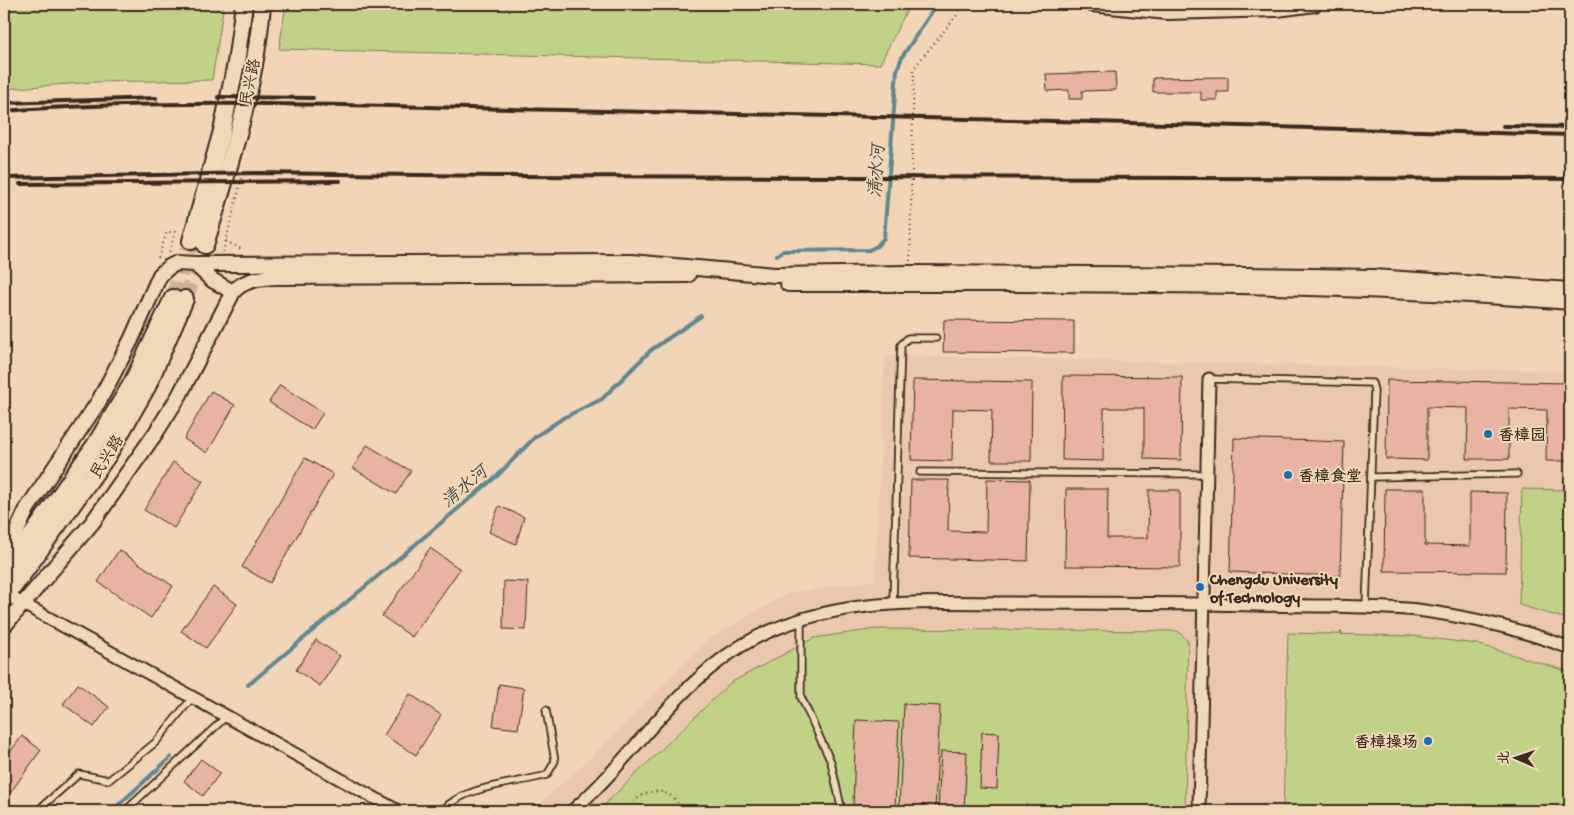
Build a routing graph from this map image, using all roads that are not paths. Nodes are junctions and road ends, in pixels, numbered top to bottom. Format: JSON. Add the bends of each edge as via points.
{"nodes":[{"id":1,"x":244,"y":4,"type":"edge"},
{"id":2,"x":262,"y":4,"type":"edge"},
{"id":3,"x":1092,"y":4,"type":"edge"},
{"id":4,"x":1315,"y":4,"type":"edge"},
{"id":5,"x":195,"y":264,"type":"junction"},
{"id":6,"x":1570,"y":290,"type":"edge"},
{"id":7,"x":233,"y":292,"type":"junction"},
{"id":8,"x":1570,"y":302,"type":"edge"},
{"id":9,"x":936,"y":338,"type":"dead end"},
{"id":10,"x":1209,"y":379,"type":"joint"},
{"id":11,"x":920,"y":472,"type":"dead end"},
{"id":12,"x":1208,"y":474,"type":"junction"},
{"id":13,"x":1516,"y":474,"type":"dead end"},
{"id":14,"x":1372,"y":477,"type":"junction"},
{"id":15,"x":16,"y":533,"type":"junction"},
{"id":16,"x":4,"y":550,"type":"edge"},
{"id":17,"x":4,"y":564,"type":"edge"},
{"id":18,"x":50,"y":573,"type":"junction"},
{"id":19,"x":4,"y":575,"type":"edge"},
{"id":20,"x":5,"y":600,"type":"edge"},
{"id":21,"x":893,"y":602,"type":"junction"},
{"id":22,"x":23,"y":603,"type":"junction"},
{"id":23,"x":1205,"y":604,"type":"junction"},
{"id":24,"x":1366,"y":607,"type":"junction"},
{"id":25,"x":801,"y":618,"type":"junction"},
{"id":26,"x":4,"y":626,"type":"edge"},
{"id":27,"x":1570,"y":648,"type":"edge"},
{"id":28,"x":192,"y":698,"type":"junction"},
{"id":29,"x":546,"y":710,"type":"dead end"},
{"id":30,"x":226,"y":716,"type":"junction"},
{"id":31,"x":37,"y":811,"type":"edge"},
{"id":32,"x":125,"y":811,"type":"edge"},
{"id":33,"x":398,"y":811,"type":"edge"},
{"id":34,"x":441,"y":811,"type":"edge"},
{"id":35,"x":572,"y":811,"type":"edge"},
{"id":36,"x":842,"y":811,"type":"edge"},
{"id":37,"x":1199,"y":811,"type":"edge"}],
"edges":[{"from":1,"to":2,"type":"main road","name":"民兴路","via":[[236,63],[198,243],[238,134]]},
{"from":3,"to":4,"type":"street","via":[[1168,12],[1276,9]]},
{"from":5,"to":6,"type":"street","via":[[631,262],[774,275],[1142,273],[1373,277]]},
{"from":5,"to":7,"type":"street","via":[[212,280]]},
{"from":5,"to":15,"type":"street","via":[[177,263],[160,275],[99,401],[27,509]]},
{"from":7,"to":8,"type":"street","via":[[239,285],[276,277],[689,275],[774,284],[1032,283],[1370,289]]},
{"from":7,"to":18,"type":"street","via":[[179,396],[155,434],[92,523]]},
{"from":9,"to":21,"type":"lane","via":[[908,338],[902,345]]},
{"from":10,"to":12,"type":"street"},
{"from":10,"to":14,"type":"lane","via":[[1372,383]]},
{"from":11,"to":12,"type":"lane"},
{"from":12,"to":23,"type":"street"},
{"from":13,"to":14,"type":"lane"},
{"from":14,"to":24,"type":"lane"},
{"from":15,"to":16,"type":"street"},
{"from":15,"to":17,"type":"street"},
{"from":18,"to":20,"type":"street"},
{"from":18,"to":22,"type":"street"},
{"from":19,"to":20,"type":"main road","name":"民兴路","via":[[95,445],[179,298],[147,387],[108,455]]},
{"from":20,"to":22,"type":"street"},
{"from":21,"to":23,"type":"street"},
{"from":21,"to":25,"type":"street"},
{"from":22,"to":26,"type":"street"},
{"from":22,"to":28,"type":"street"},
{"from":23,"to":24,"type":"street"},
{"from":23,"to":37,"type":"street"},
{"from":24,"to":27,"type":"street","via":[[1416,610],[1464,618],[1515,629]]},
{"from":25,"to":35,"type":"street","via":[[755,638],[689,688]]},
{"from":25,"to":36,"type":"lane","via":[[801,697],[831,762]]},
{"from":28,"to":30,"type":"street"},
{"from":28,"to":31,"type":"lane","via":[[156,742],[109,780],[79,774]]},
{"from":29,"to":34,"type":"lane","via":[[556,761],[547,775],[483,788],[452,801]]},
{"from":30,"to":32,"type":"lane"},
{"from":30,"to":33,"type":"street"}]}
